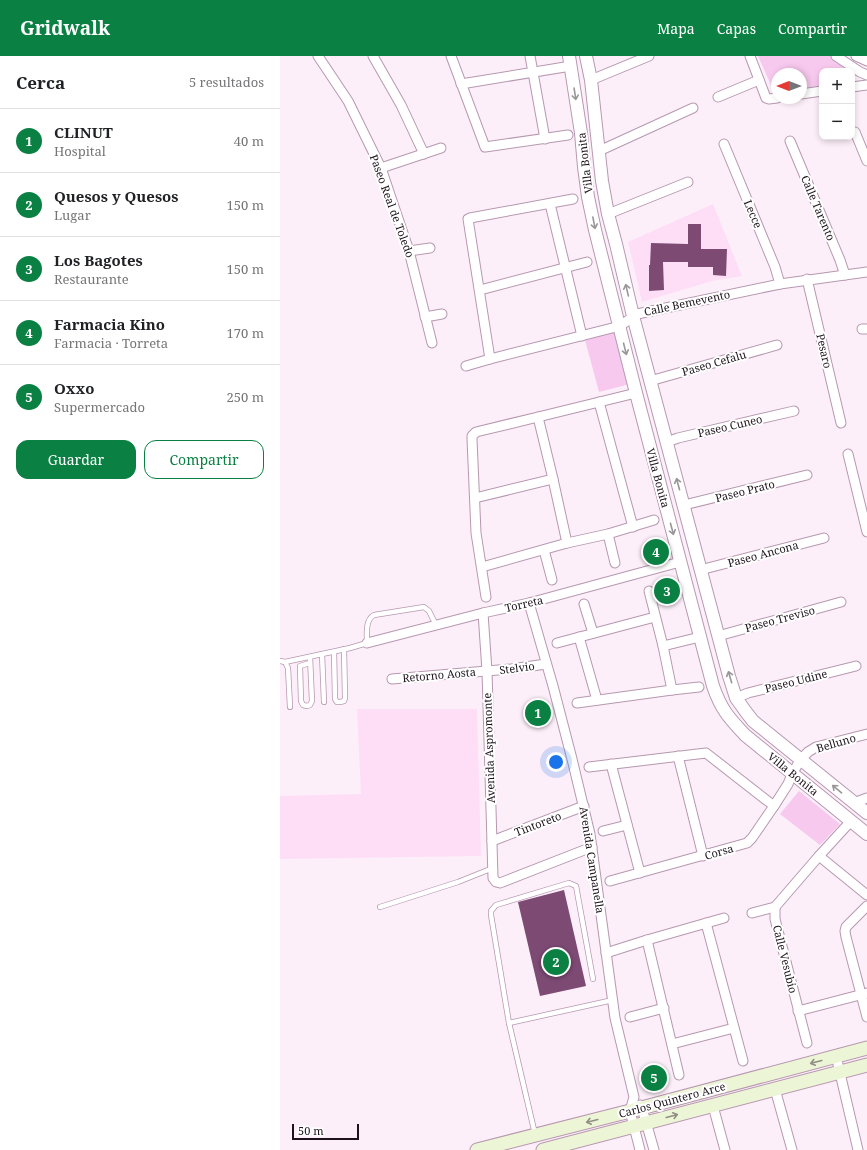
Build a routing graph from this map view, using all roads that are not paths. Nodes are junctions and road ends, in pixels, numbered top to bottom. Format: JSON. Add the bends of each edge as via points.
{"nodes":[{"id":1,"x":374,"y":56,"type":"edge"},
{"id":2,"x":451,"y":56,"type":"edge"},
{"id":3,"x":530,"y":56,"type":"edge"},
{"id":4,"x":586,"y":56,"type":"edge"},
{"id":5,"x":649,"y":56,"type":"edge"},
{"id":6,"x":750,"y":56,"type":"edge"},
{"id":7,"x":836,"y":56,"type":"edge"},
{"id":8,"x":856,"y":56,"type":"edge"},
{"id":9,"x":321,"y":57,"type":"edge"},
{"id":10,"x":867,"y":61,"type":"edge"},
{"id":11,"x":568,"y":63,"type":"edge"},
{"id":12,"x":533,"y":72,"type":"junction"},
{"id":13,"x":867,"y":75,"type":"edge"},
{"id":14,"x":596,"y":78,"type":"junction"},
{"id":15,"x":758,"y":80,"type":"junction"},
{"id":16,"x":461,"y":84,"type":"junction"},
{"id":17,"x":867,"y":84,"type":"edge"},
{"id":18,"x":855,"y":86,"type":"edge"},
{"id":19,"x":819,"y":91,"type":"edge"},
{"id":20,"x":807,"y":93,"type":"edge"},
{"id":21,"x":718,"y":97,"type":"dead end"},
{"id":22,"x":771,"y":99,"type":"edge"},
{"id":23,"x":693,"y":108,"type":"dead end"},
{"id":24,"x":855,"y":132,"type":"dead end"},
{"id":25,"x":568,"y":135,"type":"dead end"},
{"id":26,"x":545,"y":139,"type":"junction"},
{"id":27,"x":790,"y":141,"type":"dead end"},
{"id":28,"x":724,"y":144,"type":"dead end"},
{"id":29,"x":440,"y":148,"type":"dead end"},
{"id":30,"x":598,"y":151,"type":"junction"},
{"id":31,"x":424,"y":154,"type":"junction"},
{"id":32,"x":867,"y":161,"type":"edge"},
{"id":33,"x":381,"y":168,"type":"junction"},
{"id":34,"x":688,"y":182,"type":"dead end"},
{"id":35,"x":573,"y":199,"type":"dead end"},
{"id":36,"x":550,"y":204,"type":"junction"},
{"id":37,"x":613,"y":212,"type":"junction"},
{"id":38,"x":430,"y":248,"type":"dead end"},
{"id":39,"x":409,"y":251,"type":"junction"},
{"id":40,"x":587,"y":262,"type":"dead end"},
{"id":41,"x":565,"y":268,"type":"junction"},
{"id":42,"x":867,"y":272,"type":"edge"},
{"id":43,"x":845,"y":275,"type":"junction"},
{"id":44,"x":807,"y":279,"type":"junction"},
{"id":45,"x":780,"y":284,"type":"junction"},
{"id":46,"x":480,"y":290,"type":"junction"},
{"id":47,"x":442,"y":314,"type":"dead end"},
{"id":48,"x":633,"y":316,"type":"junction"},
{"id":49,"x":425,"y":317,"type":"junction"},
{"id":50,"x":620,"y":326,"type":"junction"},
{"id":51,"x":582,"y":336,"type":"junction"},
{"id":52,"x":432,"y":343,"type":"dead end"},
{"id":53,"x":777,"y":345,"type":"dead end"},
{"id":54,"x":490,"y":359,"type":"junction"},
{"id":55,"x":466,"y":366,"type":"dead end"},
{"id":56,"x":650,"y":381,"type":"junction"},
{"id":57,"x":636,"y":393,"type":"junction"},
{"id":58,"x":599,"y":402,"type":"junction"},
{"id":59,"x":794,"y":411,"type":"dead end"},
{"id":60,"x":538,"y":418,"type":"junction"},
{"id":61,"x":841,"y":423,"type":"dead end"},
{"id":62,"x":666,"y":442,"type":"junction"},
{"id":63,"x":848,"y":454,"type":"dead end"},
{"id":64,"x":807,"y":475,"type":"dead end"},
{"id":65,"x":553,"y":479,"type":"junction"},
{"id":66,"x":475,"y":498,"type":"junction"},
{"id":67,"x":684,"y":506,"type":"junction"},
{"id":68,"x":654,"y":520,"type":"dead end"},
{"id":69,"x":633,"y":527,"type":"junction"},
{"id":70,"x":867,"y":532,"type":"edge"},
{"id":71,"x":608,"y":534,"type":"junction"},
{"id":72,"x":824,"y":538,"type":"dead end"},
{"id":73,"x":567,"y":543,"type":"junction"},
{"id":74,"x":544,"y":550,"type":"junction"},
{"id":75,"x":680,"y":562,"type":"junction"},
{"id":76,"x":615,"y":563,"type":"dead end"},
{"id":77,"x":482,"y":567,"type":"junction"},
{"id":78,"x":700,"y":570,"type":"junction"},
{"id":79,"x":552,"y":580,"type":"dead end"},
{"id":80,"x":648,"y":591,"type":"dead end"},
{"id":81,"x":486,"y":597,"type":"dead end"},
{"id":82,"x":841,"y":602,"type":"dead end"},
{"id":83,"x":529,"y":603,"type":"junction"},
{"id":84,"x":584,"y":604,"type":"dead end"},
{"id":85,"x":483,"y":613,"type":"junction"},
{"id":86,"x":655,"y":617,"type":"junction"},
{"id":87,"x":436,"y":625,"type":"junction"},
{"id":88,"x":593,"y":633,"type":"junction"},
{"id":89,"x":718,"y":636,"type":"junction"},
{"id":90,"x":579,"y":637,"type":"junction"},
{"id":91,"x":700,"y":637,"type":"junction"},
{"id":92,"x":366,"y":643,"type":"junction"},
{"id":93,"x":557,"y":643,"type":"dead end"},
{"id":94,"x":663,"y":646,"type":"junction"},
{"id":95,"x":344,"y":649,"type":"junction"},
{"id":96,"x":334,"y":652,"type":"junction"},
{"id":97,"x":322,"y":654,"type":"junction"},
{"id":98,"x":310,"y":657,"type":"junction"},
{"id":99,"x":282,"y":662,"type":"edge"},
{"id":100,"x":310,"y":663,"type":"junction"},
{"id":101,"x":546,"y":664,"type":"junction"},
{"id":102,"x":856,"y":666,"type":"dead end"},
{"id":103,"x":487,"y":672,"type":"junction"},
{"id":104,"x":392,"y":679,"type":"dead end"},
{"id":105,"x":699,"y":687,"type":"dead end"},
{"id":106,"x":672,"y":690,"type":"junction"},
{"id":107,"x":736,"y":698,"type":"junction"},
{"id":108,"x":597,"y":700,"type":"junction"},
{"id":109,"x":324,"y":702,"type":"dead end"},
{"id":110,"x":577,"y":703,"type":"dead end"},
{"id":111,"x":290,"y":707,"type":"dead end"},
{"id":112,"x":867,"y":734,"type":"edge"},
{"id":113,"x":678,"y":756,"type":"junction"},
{"id":114,"x":801,"y":759,"type":"junction"},
{"id":115,"x":611,"y":764,"type":"junction"},
{"id":116,"x":589,"y":767,"type":"dead end"},
{"id":117,"x":792,"y":774,"type":"junction"},
{"id":118,"x":867,"y":798,"type":"edge"},
{"id":119,"x":854,"y":803,"type":"junction"},
{"id":120,"x":584,"y":806,"type":"junction"},
{"id":121,"x":774,"y":806,"type":"junction"},
{"id":122,"x":867,"y":813,"type":"edge"},
{"id":123,"x":851,"y":821,"type":"junction"},
{"id":124,"x":627,"y":825,"type":"junction"},
{"id":125,"x":603,"y":831,"type":"dead end"},
{"id":126,"x":867,"y":834,"type":"edge"},
{"id":127,"x":492,"y":841,"type":"junction"},
{"id":128,"x":592,"y":847,"type":"junction"},
{"id":129,"x":703,"y":856,"type":"junction"},
{"id":130,"x":819,"y":856,"type":"junction"},
{"id":131,"x":493,"y":868,"type":"junction"},
{"id":132,"x":640,"y":873,"type":"junction"},
{"id":133,"x":610,"y":881,"type":"dead end"},
{"id":134,"x":867,"y":895,"type":"edge"},
{"id":135,"x":867,"y":906,"type":"edge"},
{"id":136,"x":380,"y":907,"type":"dead end"},
{"id":137,"x":776,"y":908,"type":"junction"},
{"id":138,"x":752,"y":913,"type":"dead end"},
{"id":139,"x":724,"y":918,"type":"dead end"},
{"id":140,"x":706,"y":923,"type":"junction"},
{"id":141,"x":647,"y":940,"type":"junction"},
{"id":142,"x":606,"y":953,"type":"junction"},
{"id":143,"x":593,"y":979,"type":"dead end"},
{"id":144,"x":864,"y":994,"type":"edge"},
{"id":145,"x":613,"y":1000,"type":"junction"},
{"id":146,"x":664,"y":1008,"type":"junction"},
{"id":147,"x":798,"y":1011,"type":"junction"},
{"id":148,"x":630,"y":1017,"type":"dead end"},
{"id":149,"x":867,"y":1017,"type":"edge"},
{"id":150,"x":509,"y":1023,"type":"junction"},
{"id":151,"x":734,"y":1028,"type":"junction"},
{"id":152,"x":807,"y":1043,"type":"dead end"},
{"id":153,"x":672,"y":1044,"type":"junction"},
{"id":154,"x":867,"y":1048,"type":"edge"},
{"id":155,"x":836,"y":1056,"type":"junction"},
{"id":156,"x":743,"y":1062,"type":"dead end"},
{"id":157,"x":867,"y":1065,"type":"edge"},
{"id":158,"x":840,"y":1072,"type":"junction"},
{"id":159,"x":680,"y":1075,"type":"dead end"},
{"id":160,"x":775,"y":1089,"type":"junction"},
{"id":161,"x":713,"y":1106,"type":"junction"},
{"id":162,"x":636,"y":1110,"type":"junction"},
{"id":163,"x":640,"y":1125,"type":"junction"},
{"id":164,"x":535,"y":1135,"type":"junction"},
{"id":165,"x":477,"y":1150,"type":"edge"},
{"id":166,"x":543,"y":1150,"type":"edge"},
{"id":167,"x":640,"y":1150,"type":"edge"},
{"id":168,"x":654,"y":1150,"type":"edge"},
{"id":169,"x":725,"y":1150,"type":"edge"},
{"id":170,"x":792,"y":1150,"type":"edge"},
{"id":171,"x":858,"y":1150,"type":"edge"}],
"edges":[{"from":1,"to":31,"type":"street"},
{"from":2,"to":16,"type":"street"},
{"from":3,"to":12,"type":"street"},
{"from":4,"to":14,"type":"street","name":"Villa Bonita"},
{"from":5,"to":14,"type":"street"},
{"from":6,"to":15,"type":"street"},
{"from":7,"to":13,"type":"street"},
{"from":8,"to":10,"type":"street"},
{"from":9,"to":33,"type":"street","name":"Paseo Real de Toledo","via":[[348,101]]},
{"from":11,"to":12,"type":"street"},
{"from":11,"to":50,"type":"street","name":"Villa Bonita","one_way":true,"via":[[581,133],[588,197]]},
{"from":12,"to":16,"type":"street"},
{"from":12,"to":26,"type":"street"},
{"from":14,"to":30,"type":"street","name":"Villa Bonita"},
{"from":15,"to":21,"type":"street"},
{"from":15,"to":22,"type":"street","via":[[766,98]]},
{"from":16,"to":26,"type":"street","via":[[485,147]]},
{"from":17,"to":18,"type":"street"},
{"from":19,"to":20,"type":"street"},
{"from":23,"to":30,"type":"street"},
{"from":24,"to":32,"type":"street"},
{"from":25,"to":26,"type":"street"},
{"from":27,"to":43,"type":"street","name":"Calle Tarento"},
{"from":28,"to":45,"type":"street","name":"Lecce"},
{"from":29,"to":31,"type":"street"},
{"from":30,"to":37,"type":"street","name":"Villa Bonita","via":[[604,198]]},
{"from":31,"to":33,"type":"street"},
{"from":33,"to":39,"type":"street","name":"Paseo Real de Toledo"},
{"from":34,"to":37,"type":"street"},
{"from":35,"to":36,"type":"street"},
{"from":36,"to":41,"type":"street"},
{"from":36,"to":46,"type":"street","via":[[469,218]]},
{"from":48,"to":37,"type":"street","name":"Villa Bonita","one_way":true,"via":[[616,244]]},
{"from":38,"to":39,"type":"street"},
{"from":39,"to":49,"type":"street","name":"Paseo Real de Toledo"},
{"from":40,"to":41,"type":"street"},
{"from":41,"to":46,"type":"street"},
{"from":41,"to":51,"type":"street"},
{"from":42,"to":43,"type":"street","name":"Calle Bemevento"},
{"from":43,"to":44,"type":"street","name":"Calle Bemevento"},
{"from":44,"to":45,"type":"street","name":"Calle Bemevento"},
{"from":44,"to":61,"type":"street","name":"Pesaro"},
{"from":45,"to":48,"type":"street","name":"Calle Bemevento"},
{"from":46,"to":54,"type":"street"},
{"from":47,"to":49,"type":"street"},
{"from":48,"to":50,"type":"street","name":"Calle Bemevento"},
{"from":48,"to":56,"type":"street","name":"Villa Bonita"},
{"from":49,"to":52,"type":"street","name":"Paseo Real de Toledo"},
{"from":50,"to":51,"type":"street","name":"Calle Bemevento"},
{"from":50,"to":57,"type":"street","name":"Villa Bonita","one_way":true},
{"from":51,"to":54,"type":"street","name":"Calle Bemevento"},
{"from":53,"to":56,"type":"street","name":"Paseo Cefalu"},
{"from":54,"to":55,"type":"street","name":"Calle Bemevento"},
{"from":56,"to":62,"type":"street","name":"Villa Bonita"},
{"from":57,"to":58,"type":"street"},
{"from":57,"to":75,"type":"street","name":"Villa Bonita","one_way":true},
{"from":58,"to":60,"type":"street"},
{"from":58,"to":69,"type":"street"},
{"from":59,"to":62,"type":"street","name":"Paseo Cuneo"},
{"from":60,"to":65,"type":"street"},
{"from":60,"to":66,"type":"street","via":[[474,433],[472,439]]},
{"from":67,"to":62,"type":"street","name":"Villa Bonita","one_way":true},
{"from":63,"to":70,"type":"street"},
{"from":64,"to":67,"type":"street","name":"Paseo Prato"},
{"from":65,"to":66,"type":"street"},
{"from":65,"to":73,"type":"street"},
{"from":66,"to":77,"type":"street","via":[[476,533]]},
{"from":67,"to":78,"type":"street","name":"Villa Bonita"},
{"from":68,"to":69,"type":"street"},
{"from":69,"to":71,"type":"street"},
{"from":71,"to":73,"type":"street"},
{"from":71,"to":76,"type":"street"},
{"from":72,"to":78,"type":"street","name":"Paseo Ancona"},
{"from":73,"to":74,"type":"street"},
{"from":74,"to":77,"type":"street"},
{"from":74,"to":79,"type":"street"},
{"from":75,"to":83,"type":"street","name":"Torreta"},
{"from":75,"to":91,"type":"street","name":"Villa Bonita"},
{"from":77,"to":81,"type":"street"},
{"from":78,"to":89,"type":"street","name":"Villa Bonita"},
{"from":80,"to":86,"type":"street"},
{"from":82,"to":89,"type":"street","name":"Paseo Treviso"},
{"from":83,"to":85,"type":"street","name":"Torreta"},
{"from":83,"to":101,"type":"street","name":"Avenida Campanella"},
{"from":84,"to":88,"type":"street"},
{"from":85,"to":87,"type":"street","name":"Torreta"},
{"from":85,"to":103,"type":"street","name":"Avenida Aspromonte"},
{"from":86,"to":88,"type":"street"},
{"from":86,"to":94,"type":"street"},
{"from":87,"to":92,"type":"street","name":"Torreta"},
{"from":87,"to":92,"type":"lane","via":[[430,611],[424,607],[374,615],[368,621]]},
{"from":88,"to":90,"type":"street"},
{"from":107,"to":89,"type":"street","name":"Villa Bonita","one_way":true},
{"from":90,"to":93,"type":"street"},
{"from":90,"to":108,"type":"street"},
{"from":91,"to":94,"type":"street"},
{"from":91,"to":117,"type":"street","name":"Villa Bonita","via":[[713,686],[726,714],[745,735]]},
{"from":92,"to":95,"type":"lane"},
{"from":94,"to":106,"type":"street"},
{"from":95,"to":96,"type":"lane"},
{"from":95,"to":96,"type":"lane","via":[[345,698],[340,702],[335,699]]},
{"from":96,"to":97,"type":"lane"},
{"from":97,"to":98,"type":"lane"},
{"from":97,"to":109,"type":"lane"},
{"from":98,"to":99,"type":"lane"},
{"from":98,"to":100,"type":"lane"},
{"from":99,"to":111,"type":"lane","via":[[288,668]]},
{"from":100,"to":100,"type":"lane","via":[[300,666],[301,701],[307,706],[312,701]]},
{"from":101,"to":103,"type":"street","name":"Stelvio"},
{"from":101,"to":120,"type":"street","name":"Avenida Campanella"},
{"from":102,"to":107,"type":"street","name":"Paseo Udine"},
{"from":103,"to":104,"type":"street","name":"Retorno Aosta"},
{"from":103,"to":127,"type":"street","name":"Avenida Aspromonte"},
{"from":105,"to":106,"type":"street"},
{"from":106,"to":108,"type":"street"},
{"from":107,"to":114,"type":"street","name":"Villa Bonita","via":[[753,721]]},
{"from":108,"to":110,"type":"street"},
{"from":112,"to":114,"type":"street","name":"Belluno","via":[[816,747]]},
{"from":113,"to":115,"type":"street"},
{"from":113,"to":121,"type":"street","via":[[702,752],[709,754]]},
{"from":113,"to":129,"type":"street"},
{"from":114,"to":117,"type":"street","name":"Belluno"},
{"from":119,"to":114,"type":"street","name":"Villa Bonita","one_way":true},
{"from":115,"to":116,"type":"street"},
{"from":115,"to":124,"type":"street"},
{"from":117,"to":121,"type":"street","name":"Corsa"},
{"from":117,"to":123,"type":"street","name":"Villa Bonita"},
{"from":118,"to":119,"type":"street"},
{"from":119,"to":122,"type":"street","name":"Villa Bonita"},
{"from":120,"to":127,"type":"street","name":"Tintoreto"},
{"from":120,"to":128,"type":"street","name":"Avenida Campanella"},
{"from":121,"to":129,"type":"street","name":"Corsa","via":[[749,841]]},
{"from":123,"to":126,"type":"street","name":"Villa Bonita"},
{"from":123,"to":130,"type":"street"},
{"from":124,"to":125,"type":"street"},
{"from":124,"to":132,"type":"street"},
{"from":127,"to":131,"type":"street","name":"Avenida Aspromonte"},
{"from":128,"to":131,"type":"street","name":"Avenida Aspromonte","via":[[500,883],[493,878]]},
{"from":128,"to":142,"type":"street","name":"Avenida Campanella"},
{"from":129,"to":132,"type":"street","name":"Corsa"},
{"from":130,"to":134,"type":"street"},
{"from":130,"to":137,"type":"street"},
{"from":131,"to":136,"type":"lane"},
{"from":132,"to":133,"type":"street","name":"Corsa"},
{"from":135,"to":144,"type":"street","via":[[845,931]]},
{"from":137,"to":138,"type":"street"},
{"from":137,"to":147,"type":"street","name":"Calle Vesubio","via":[[775,919]]},
{"from":139,"to":140,"type":"street"},
{"from":140,"to":141,"type":"street"},
{"from":140,"to":151,"type":"street"},
{"from":141,"to":142,"type":"street"},
{"from":141,"to":146,"type":"street"},
{"from":142,"to":145,"type":"street","name":"Avenida Campanella"},
{"from":143,"to":150,"type":"lane","via":[[576,886],[569,883],[496,905],[490,915]]},
{"from":144,"to":147,"type":"street"},
{"from":144,"to":149,"type":"street"},
{"from":145,"to":150,"type":"lane"},
{"from":145,"to":162,"type":"street","name":"Avenida Campanella"},
{"from":146,"to":148,"type":"street"},
{"from":146,"to":153,"type":"street"},
{"from":147,"to":152,"type":"street","name":"Calle Vesubio"},
{"from":150,"to":164,"type":"lane"},
{"from":151,"to":153,"type":"street"},
{"from":151,"to":156,"type":"street"},
{"from":153,"to":159,"type":"street"},
{"from":154,"to":155,"type":"main road","name":"Carlos Quintero Arce"},
{"from":155,"to":158,"type":"street"},
{"from":155,"to":162,"type":"main road","name":"Carlos Quintero Arce","one_way":true},
{"from":157,"to":158,"type":"main road","name":"Carlos Quintero Arce"},
{"from":158,"to":160,"type":"main road","name":"Carlos Quintero Arce"},
{"from":158,"to":171,"type":"street"},
{"from":160,"to":161,"type":"main road","name":"Carlos Quintero Arce"},
{"from":160,"to":170,"type":"street"},
{"from":163,"to":161,"type":"main road","name":"Carlos Quintero Arce","one_way":true},
{"from":161,"to":169,"type":"street"},
{"from":162,"to":163,"type":"street"},
{"from":162,"to":164,"type":"main road","name":"Carlos Quintero Arce","one_way":true},
{"from":163,"to":166,"type":"main road","name":"Carlos Quintero Arce"},
{"from":163,"to":167,"type":"street"},
{"from":163,"to":168,"type":"street"},
{"from":164,"to":165,"type":"main road","name":"Carlos Quintero Arce"}]}
